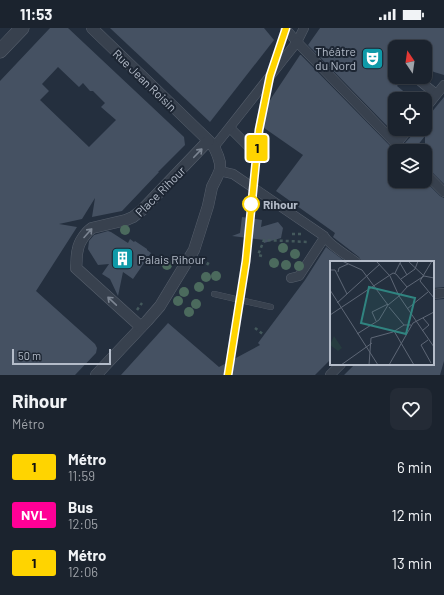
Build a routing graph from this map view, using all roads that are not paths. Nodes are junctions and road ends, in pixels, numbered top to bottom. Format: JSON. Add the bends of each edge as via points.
{"nodes":[{"id":1,"x":22,"y":28,"type":"edge"},
{"id":2,"x":92,"y":28,"type":"edge"},
{"id":3,"x":285,"y":28,"type":"edge"},
{"id":4,"x":304,"y":28,"type":"edge"},
{"id":5,"x":297,"y":42,"type":"junction"},
{"id":6,"x":0,"y":51,"type":"edge"},
{"id":7,"x":424,"y":84,"type":"edge"},
{"id":8,"x":444,"y":85,"type":"edge"},
{"id":9,"x":436,"y":94,"type":"junction"},
{"id":10,"x":432,"y":99,"type":"edge"},
{"id":11,"x":230,"y":128,"type":"junction"},
{"id":12,"x":403,"y":136,"type":"edge"},
{"id":13,"x":211,"y":144,"type":"junction"},
{"id":14,"x":396,"y":144,"type":"joint"},
{"id":15,"x":252,"y":154,"type":"dead end"},
{"id":16,"x":224,"y":172,"type":"dead end"},
{"id":17,"x":432,"y":180,"type":"edge"},
{"id":18,"x":444,"y":192,"type":"edge"},
{"id":19,"x":326,"y":239,"type":"junction"},
{"id":20,"x":355,"y":261,"type":"edge"},
{"id":21,"x":291,"y":278,"type":"dead end"},
{"id":22,"x":444,"y":293,"type":"edge"},
{"id":23,"x":214,"y":294,"type":"dead end"},
{"id":24,"x":434,"y":294,"type":"edge"},
{"id":25,"x":270,"y":307,"type":"dead end"},
{"id":26,"x":141,"y":327,"type":"junction"},
{"id":27,"x":340,"y":365,"type":"edge"},
{"id":28,"x":96,"y":375,"type":"edge"},
{"id":29,"x":330,"y":375,"type":"edge"}],
"edges":[{"from":1,"to":6,"type":"street"},
{"from":2,"to":13,"type":"street","name":"Rue Jean Roisin"},
{"from":3,"to":5,"type":"street"},
{"from":4,"to":5,"type":"street","name":"Place Rihour"},
{"from":5,"to":11,"type":"street","name":"Place Rihour"},
{"from":5,"to":14,"type":"street"},
{"from":7,"to":9,"type":"street"},
{"from":8,"to":9,"type":"street"},
{"from":9,"to":10,"type":"street"},
{"from":11,"to":13,"type":"street","name":"Place Rihour","via":[[218,142]]},
{"from":11,"to":15,"type":"street","via":[[252,150]]},
{"from":12,"to":14,"type":"street"},
{"from":13,"to":26,"type":"street","via":[[218,156],[220,170],[212,187],[210,202],[196,245],[160,306]]},
{"from":26,"to":13,"type":"street","name":"Place Rihour","one_way":true,"via":[[76,268],[77,250],[92,228],[136,215]]},
{"from":16,"to":19,"type":"street","via":[[233,174]]},
{"from":17,"to":18,"type":"street"},
{"from":19,"to":20,"type":"street"},
{"from":19,"to":21,"type":"street","via":[[299,276]]},
{"from":22,"to":24,"type":"street"},
{"from":23,"to":25,"type":"lane"},
{"from":26,"to":28,"type":"street"},
{"from":27,"to":29,"type":"street"}]}
